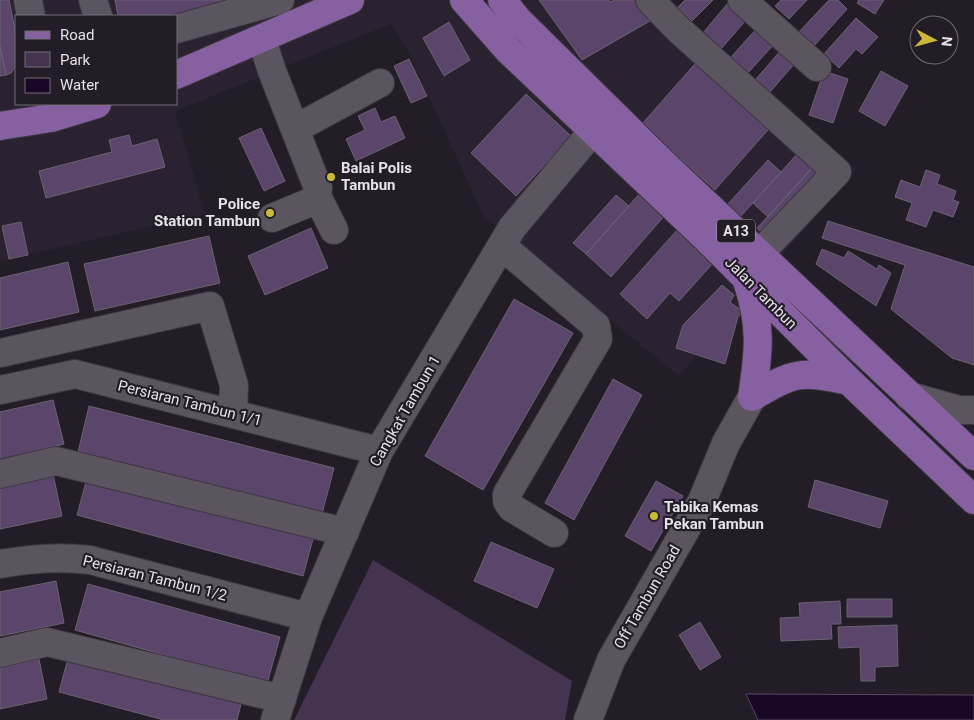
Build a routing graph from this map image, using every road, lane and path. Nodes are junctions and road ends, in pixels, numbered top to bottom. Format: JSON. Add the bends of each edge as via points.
{"nodes":[{"id":1,"x":28,"y":0,"type":"edge"},
{"id":2,"x":93,"y":0,"type":"edge"},
{"id":3,"x":280,"y":0,"type":"edge"},
{"id":4,"x":350,"y":0,"type":"edge"},
{"id":5,"x":502,"y":0,"type":"edge"},
{"id":6,"x":650,"y":0,"type":"edge"},
{"id":7,"x":742,"y":0,"type":"edge"},
{"id":8,"x":463,"y":1,"type":"edge"},
{"id":9,"x":290,"y":13,"type":"edge"},
{"id":10,"x":31,"y":15,"type":"edge"},
{"id":11,"x":98,"y":15,"type":"edge"},
{"id":12,"x":178,"y":28,"type":"edge"},
{"id":13,"x":262,"y":40,"type":"junction"},
{"id":14,"x":817,"y":66,"type":"dead end"},
{"id":15,"x":178,"y":74,"type":"edge"},
{"id":16,"x":380,"y":83,"type":"dead end"},
{"id":17,"x":90,"y":105,"type":"edge"},
{"id":18,"x":50,"y":111,"type":"edge"},
{"id":19,"x":0,"y":126,"type":"edge"},
{"id":20,"x":295,"y":129,"type":"junction"},
{"id":21,"x":592,"y":132,"type":"junction"},
{"id":22,"x":317,"y":196,"type":"junction"},
{"id":23,"x":272,"y":218,"type":"dead end"},
{"id":24,"x":334,"y":230,"type":"dead end"},
{"id":25,"x":502,"y":246,"type":"junction"},
{"id":26,"x":759,"y":254,"type":"junction"},
{"id":27,"x":746,"y":279,"type":"junction"},
{"id":28,"x":0,"y":353,"type":"edge"},
{"id":29,"x":849,"y":381,"type":"junction"},
{"id":30,"x":0,"y":390,"type":"edge"},
{"id":31,"x":909,"y":396,"type":"junction"},
{"id":32,"x":752,"y":397,"type":"junction"},
{"id":33,"x":974,"y":410,"type":"edge"},
{"id":34,"x":233,"y":414,"type":"junction"},
{"id":35,"x":378,"y":451,"type":"junction"},
{"id":36,"x":974,"y":456,"type":"edge"},
{"id":37,"x":0,"y":474,"type":"edge"},
{"id":38,"x":974,"y":500,"type":"edge"},
{"id":39,"x":345,"y":532,"type":"junction"},
{"id":40,"x":554,"y":533,"type":"dead end"},
{"id":41,"x":0,"y":564,"type":"edge"},
{"id":42,"x":308,"y":617,"type":"junction"},
{"id":43,"x":0,"y":653,"type":"edge"},
{"id":44,"x":278,"y":710,"type":"edge"},
{"id":45,"x":588,"y":720,"type":"edge"}],
"edges":[{"from":1,"to":10,"type":"street"},
{"from":2,"to":11,"type":"street"},
{"from":3,"to":12,"type":"street"},
{"from":4,"to":9,"type":"main road"},
{"from":5,"to":26,"type":"main road","name":"Jalan Tambun","number":"A13","via":[[518,20]]},
{"from":6,"to":26,"type":"street","via":[[837,172]]},
{"from":7,"to":14,"type":"street"},
{"from":8,"to":21,"type":"main road","name":"Jalan Tambun","number":"A13"},
{"from":9,"to":13,"type":"main road"},
{"from":13,"to":15,"type":"main road"},
{"from":13,"to":20,"type":"street"},
{"from":16,"to":20,"type":"street"},
{"from":17,"to":18,"type":"main road"},
{"from":18,"to":19,"type":"main road"},
{"from":20,"to":22,"type":"street","via":[[318,188]]},
{"from":21,"to":25,"type":"street","name":"Cangkat Tambun 1","via":[[512,228]]},
{"from":21,"to":27,"type":"main road","name":"Jalan Tambun","number":"A13"},
{"from":22,"to":23,"type":"street","via":[[313,201]]},
{"from":22,"to":24,"type":"street"},
{"from":25,"to":35,"type":"street","name":"Cangkat Tambun 1"},
{"from":25,"to":40,"type":"street","via":[[596,326],[598,339],[507,494],[512,508]]},
{"from":26,"to":31,"type":"main road","name":"Jalan Tambun","number":"A13"},
{"from":27,"to":29,"type":"main road","name":"Jalan Tambun"},
{"from":27,"to":32,"type":"main road","via":[[756,307],[758,332]]},
{"from":28,"to":34,"type":"street","via":[[210,306],[234,385]]},
{"from":29,"to":32,"type":"main road","via":[[809,373],[783,378]]},
{"from":29,"to":38,"type":"main road","name":"Jalan Tambun"},
{"from":30,"to":34,"type":"street","name":"Persiaran Tambun 1/1","via":[[75,374]]},
{"from":31,"to":33,"type":"street","via":[[959,410]]},
{"from":31,"to":36,"type":"main road","name":"Jalan Tambun","number":"A13"},
{"from":32,"to":45,"type":"street","name":"Off Tambun Road","via":[[726,443],[702,501],[611,660]]},
{"from":34,"to":35,"type":"street","name":"Persiaran Tambun 1/1"},
{"from":35,"to":39,"type":"street","name":"Cangkat Tambun 1"},
{"from":37,"to":39,"type":"street","via":[[56,460]]},
{"from":39,"to":42,"type":"street","name":"Cangkat Tambun 1"},
{"from":41,"to":42,"type":"street","name":"Persiaran Tambun 1/2","via":[[40,557],[90,560]]},
{"from":42,"to":44,"type":"street","name":"Cangkat Tambun 1"},
{"from":43,"to":44,"type":"street","via":[[47,642]]}]}
